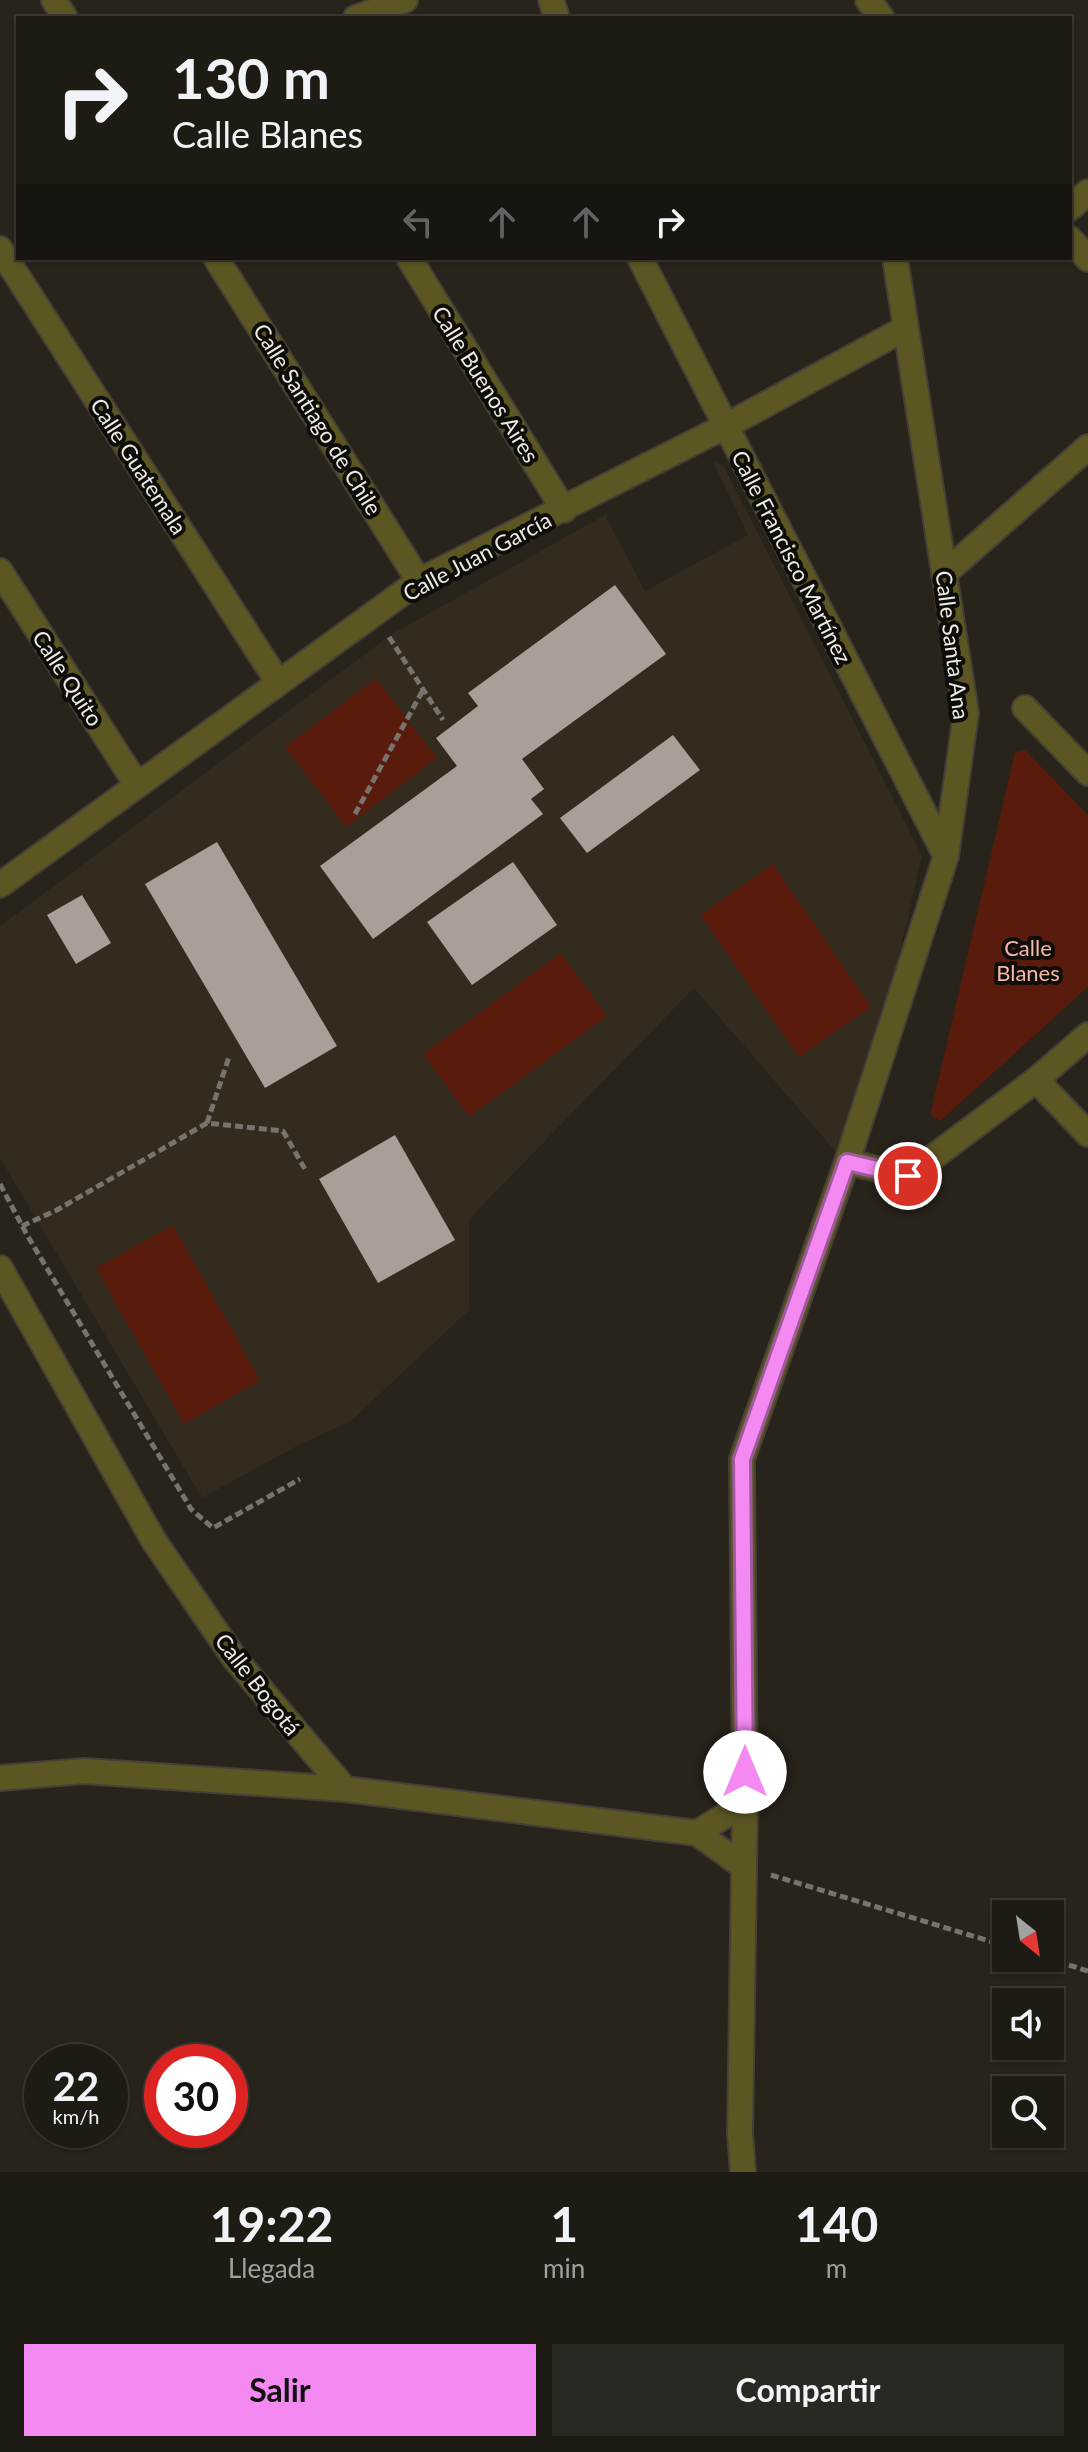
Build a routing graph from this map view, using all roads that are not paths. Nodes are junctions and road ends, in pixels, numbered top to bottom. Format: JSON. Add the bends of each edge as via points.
{"nodes":[{"id":1,"x":405,"y":0,"type":"edge"},
{"id":2,"x":868,"y":0,"type":"edge"},
{"id":3,"x":361,"y":16,"type":"edge"},
{"id":4,"x":880,"y":16,"type":"edge"},
{"id":5,"x":1088,"y":192,"type":"edge"},
{"id":6,"x":1072,"y":206,"type":"edge"},
{"id":7,"x":1072,"y":241,"type":"edge"},
{"id":8,"x":5,"y":250,"type":"edge"},
{"id":9,"x":1088,"y":259,"type":"edge"},
{"id":10,"x":217,"y":260,"type":"edge"},
{"id":11,"x":410,"y":260,"type":"edge"},
{"id":12,"x":641,"y":260,"type":"edge"},
{"id":13,"x":895,"y":260,"type":"edge"},
{"id":14,"x":904,"y":329,"type":"junction"},
{"id":15,"x":724,"y":427,"type":"junction"},
{"id":16,"x":1088,"y":447,"type":"edge"},
{"id":17,"x":564,"y":510,"type":"junction"},
{"id":18,"x":0,"y":571,"type":"edge"},
{"id":19,"x":944,"y":574,"type":"junction"},
{"id":20,"x":419,"y":581,"type":"junction"},
{"id":21,"x":278,"y":682,"type":"junction"},
{"id":22,"x":1025,"y":708,"type":"dead end"},
{"id":23,"x":1088,"y":773,"type":"edge"},
{"id":24,"x":137,"y":785,"type":"junction"},
{"id":25,"x":946,"y":856,"type":"junction"},
{"id":26,"x":1,"y":882,"type":"edge"},
{"id":27,"x":1088,"y":1035,"type":"edge"},
{"id":28,"x":1036,"y":1080,"type":"junction"},
{"id":29,"x":1088,"y":1134,"type":"edge"},
{"id":30,"x":847,"y":1162,"type":"junction"},
{"id":31,"x":0,"y":1268,"type":"edge"},
{"id":32,"x":0,"y":1778,"type":"edge"},
{"id":33,"x":345,"y":1789,"type":"junction"},
{"id":34,"x":745,"y":1803,"type":"junction"},
{"id":35,"x":697,"y":1833,"type":"junction"},
{"id":36,"x":743,"y":1866,"type":"junction"},
{"id":37,"x":743,"y":2172,"type":"edge"}],
"edges":[{"from":1,"to":3,"type":"street"},
{"from":2,"to":4,"type":"street"},
{"from":5,"to":6,"type":"street"},
{"from":7,"to":9,"type":"street"},
{"from":8,"to":21,"type":"street","name":"Calle Guatemala"},
{"from":10,"to":20,"type":"street","name":"Calle Santiago de Chile"},
{"from":11,"to":17,"type":"street","name":"Calle Buenos Aires"},
{"from":12,"to":15,"type":"street","name":"Calle Francisco Martínez"},
{"from":13,"to":14,"type":"street","name":"Calle Santa Ana"},
{"from":14,"to":15,"type":"street","name":"Calle Juan García"},
{"from":14,"to":19,"type":"street","name":"Calle Santa Ana"},
{"from":15,"to":17,"type":"street","name":"Calle Juan García"},
{"from":15,"to":25,"type":"street","name":"Calle Francisco Martínez"},
{"from":16,"to":19,"type":"street"},
{"from":17,"to":20,"type":"street","name":"Calle Juan García"},
{"from":18,"to":24,"type":"street","name":"Calle Quito"},
{"from":19,"to":25,"type":"street","name":"Calle Santa Ana","via":[[966,713]]},
{"from":20,"to":21,"type":"street","name":"Calle Juan García"},
{"from":21,"to":24,"type":"street","name":"Calle Juan García"},
{"from":22,"to":23,"type":"street"},
{"from":24,"to":26,"type":"street","name":"Calle Juan García"},
{"from":25,"to":30,"type":"street","name":"Calle Santa Ana"},
{"from":27,"to":28,"type":"street"},
{"from":28,"to":29,"type":"street"},
{"from":28,"to":30,"type":"street","via":[[908,1176]]},
{"from":30,"to":34,"type":"street","name":"Calle Santa Ana","via":[[742,1459]]},
{"from":31,"to":33,"type":"street","name":"Calle Bogotá","via":[[154,1541],[235,1659]]},
{"from":32,"to":33,"type":"street","via":[[84,1771]]},
{"from":33,"to":35,"type":"street"},
{"from":34,"to":35,"type":"street"},
{"from":34,"to":36,"type":"street","name":"Calle Santa Ana"},
{"from":35,"to":36,"type":"street"},
{"from":36,"to":37,"type":"street","name":"Calle Santa Ana"}]}
